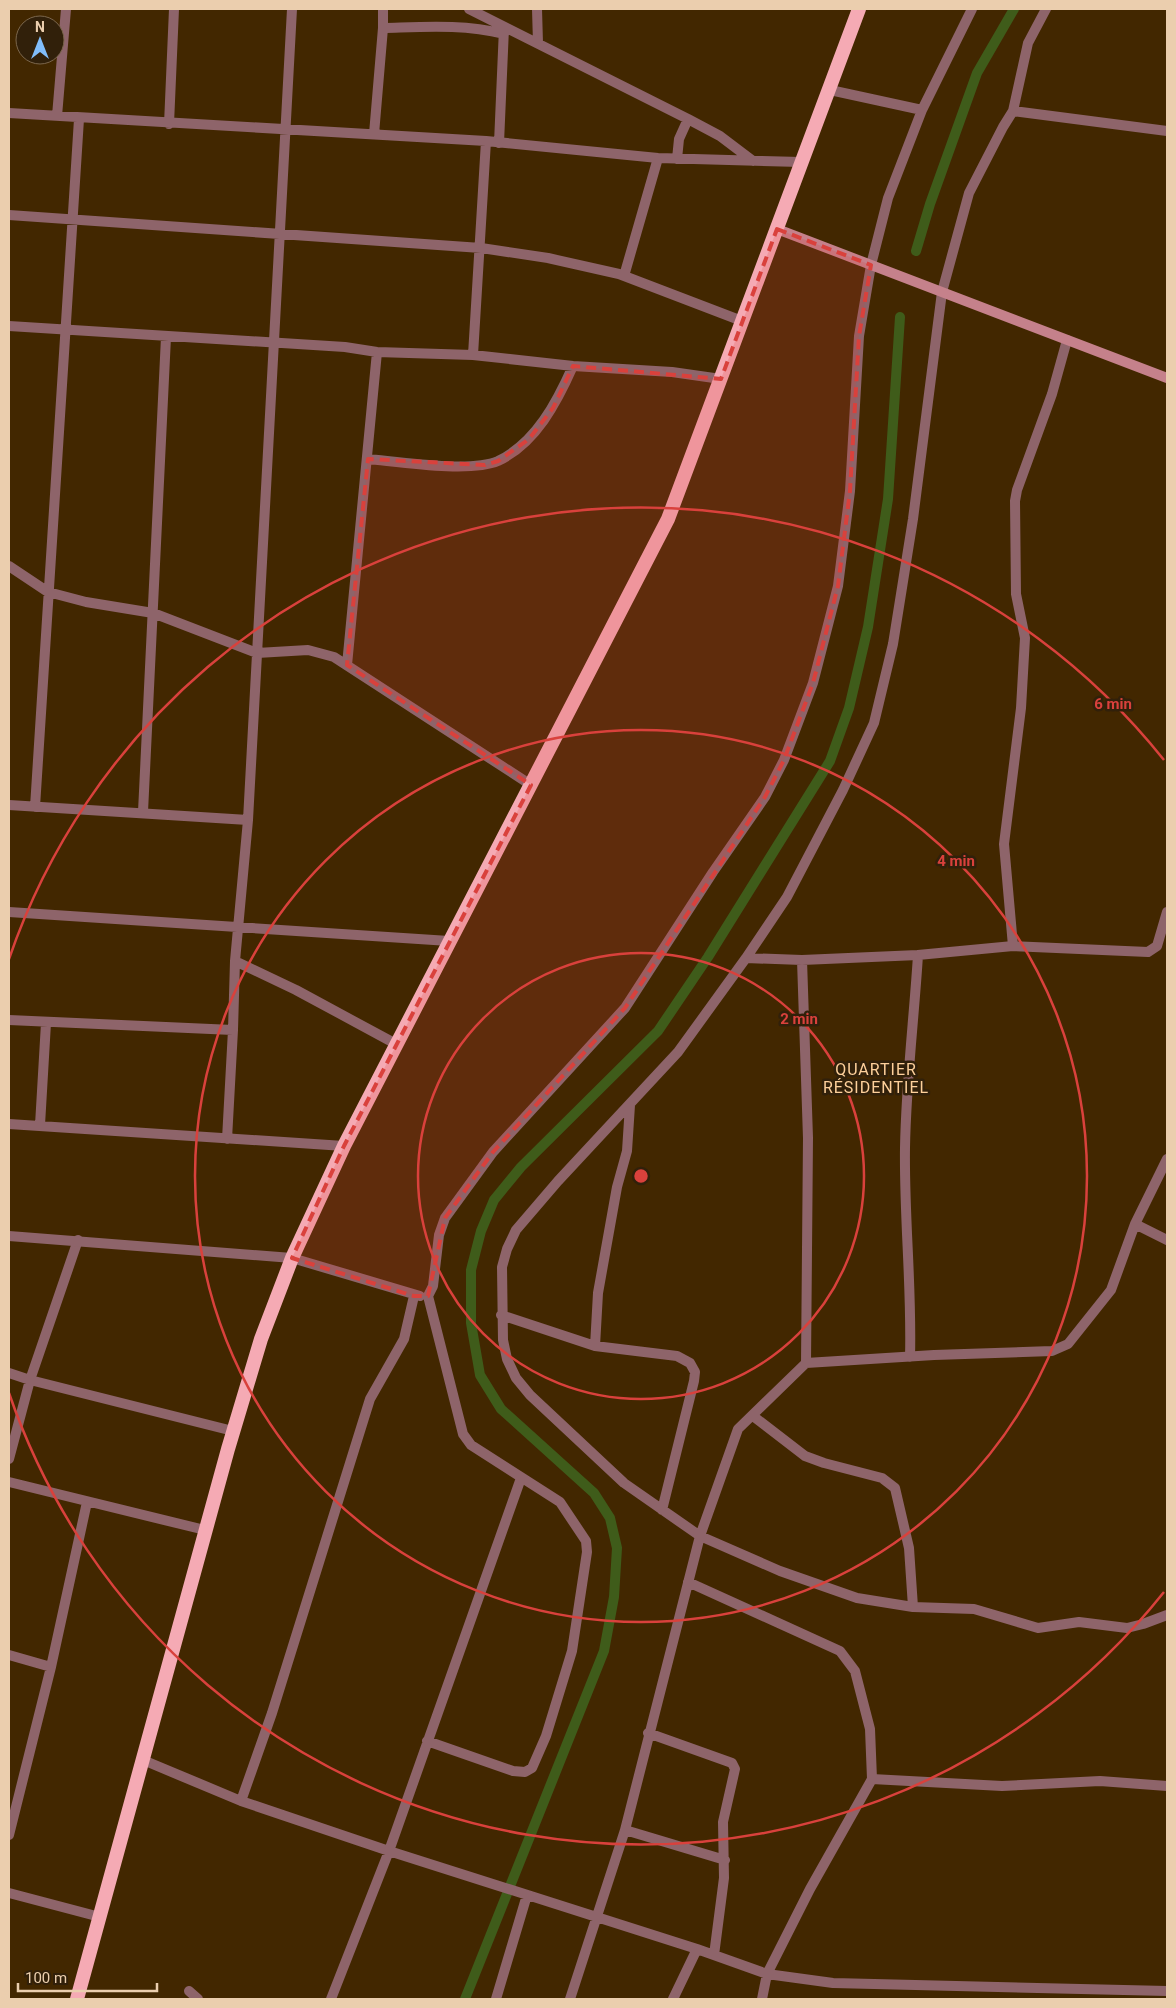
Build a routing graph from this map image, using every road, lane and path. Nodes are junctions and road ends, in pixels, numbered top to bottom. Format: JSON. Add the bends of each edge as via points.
{"nodes":[{"id":1,"x":66,"y":9,"type":"edge"},
{"id":2,"x":174,"y":9,"type":"edge"},
{"id":3,"x":292,"y":9,"type":"edge"},
{"id":4,"x":383,"y":9,"type":"edge"},
{"id":5,"x":469,"y":9,"type":"edge"},
{"id":6,"x":537,"y":9,"type":"edge"},
{"id":7,"x":860,"y":9,"type":"edge"},
{"id":8,"x":972,"y":9,"type":"edge"},
{"id":9,"x":1046,"y":9,"type":"edge"},
{"id":10,"x":383,"y":28,"type":"junction"},
{"id":11,"x":504,"y":31,"type":"junction"},
{"id":12,"x":538,"y":42,"type":"junction"},
{"id":13,"x":830,"y":90,"type":"junction"},
{"id":14,"x":922,"y":110,"type":"junction"},
{"id":15,"x":1013,"y":111,"type":"junction"},
{"id":16,"x":9,"y":113,"type":"edge"},
{"id":17,"x":57,"y":116,"type":"junction"},
{"id":18,"x":79,"y":119,"type":"junction"},
{"id":19,"x":688,"y":119,"type":"junction"},
{"id":20,"x":169,"y":124,"type":"junction"},
{"id":21,"x":284,"y":128,"type":"junction"},
{"id":22,"x":1167,"y":131,"type":"edge"},
{"id":23,"x":374,"y":134,"type":"junction"},
{"id":24,"x":486,"y":141,"type":"junction"},
{"id":25,"x":499,"y":143,"type":"junction"},
{"id":26,"x":658,"y":158,"type":"junction"},
{"id":27,"x":676,"y":158,"type":"junction"},
{"id":28,"x":753,"y":161,"type":"junction"},
{"id":29,"x":801,"y":162,"type":"junction"},
{"id":30,"x":9,"y":216,"type":"edge"},
{"id":31,"x":73,"y":220,"type":"junction"},
{"id":32,"x":777,"y":229,"type":"junction"},
{"id":33,"x":281,"y":236,"type":"junction"},
{"id":34,"x":481,"y":248,"type":"junction"},
{"id":35,"x":871,"y":265,"type":"junction"},
{"id":36,"x":624,"y":276,"type":"junction"},
{"id":37,"x":942,"y":292,"type":"junction"},
{"id":38,"x":742,"y":322,"type":"junction"},
{"id":39,"x":9,"y":326,"type":"edge"},
{"id":40,"x":66,"y":330,"type":"junction"},
{"id":41,"x":166,"y":337,"type":"junction"},
{"id":42,"x":1066,"y":340,"type":"junction"},
{"id":43,"x":274,"y":344,"type":"junction"},
{"id":44,"x":377,"y":352,"type":"junction"},
{"id":45,"x":473,"y":355,"type":"junction"},
{"id":46,"x":573,"y":366,"type":"junction"},
{"id":47,"x":1167,"y":378,"type":"edge"},
{"id":48,"x":721,"y":379,"type":"junction"},
{"id":49,"x":368,"y":459,"type":"junction"},
{"id":50,"x":9,"y":566,"type":"edge"},
{"id":51,"x":48,"y":592,"type":"junction"},
{"id":52,"x":153,"y":613,"type":"junction"},
{"id":53,"x":257,"y":653,"type":"junction"},
{"id":54,"x":347,"y":665,"type":"junction"},
{"id":55,"x":531,"y":785,"type":"junction"},
{"id":56,"x":9,"y":805,"type":"edge"},
{"id":57,"x":34,"y":807,"type":"junction"},
{"id":58,"x":142,"y":812,"type":"junction"},
{"id":59,"x":248,"y":820,"type":"junction"},
{"id":60,"x":9,"y":912,"type":"edge"},
{"id":61,"x":1167,"y":912,"type":"edge"},
{"id":62,"x":238,"y":929,"type":"junction"},
{"id":63,"x":449,"y":941,"type":"junction"},
{"id":64,"x":1013,"y":946,"type":"junction"},
{"id":65,"x":918,"y":955,"type":"junction"},
{"id":66,"x":746,"y":958,"type":"junction"},
{"id":67,"x":802,"y":960,"type":"junction"},
{"id":68,"x":235,"y":962,"type":"junction"},
{"id":69,"x":9,"y":1020,"type":"edge"},
{"id":70,"x":46,"y":1023,"type":"junction"},
{"id":71,"x":234,"y":1030,"type":"junction"},
{"id":72,"x":396,"y":1044,"type":"junction"},
{"id":73,"x":630,"y":1104,"type":"junction"},
{"id":74,"x":9,"y":1124,"type":"edge"},
{"id":75,"x":40,"y":1126,"type":"junction"},
{"id":76,"x":227,"y":1139,"type":"junction"},
{"id":77,"x":344,"y":1146,"type":"junction"},
{"id":78,"x":1167,"y":1159,"type":"edge"},
{"id":79,"x":1135,"y":1224,"type":"junction"},
{"id":80,"x":9,"y":1236,"type":"edge"},
{"id":81,"x":78,"y":1240,"type":"junction"},
{"id":82,"x":1167,"y":1240,"type":"edge"},
{"id":83,"x":292,"y":1258,"type":"junction"},
{"id":84,"x":414,"y":1296,"type":"junction"},
{"id":85,"x":428,"y":1296,"type":"junction"},
{"id":86,"x":501,"y":1315,"type":"junction"},
{"id":87,"x":594,"y":1346,"type":"junction"},
{"id":88,"x":910,"y":1357,"type":"junction"},
{"id":89,"x":806,"y":1362,"type":"junction"},
{"id":90,"x":9,"y":1373,"type":"edge"},
{"id":91,"x":30,"y":1380,"type":"junction"},
{"id":92,"x":753,"y":1416,"type":"junction"},
{"id":93,"x":233,"y":1431,"type":"junction"},
{"id":94,"x":9,"y":1459,"type":"edge"},
{"id":95,"x":521,"y":1478,"type":"junction"},
{"id":96,"x":9,"y":1482,"type":"edge"},
{"id":97,"x":87,"y":1502,"type":"junction"},
{"id":98,"x":662,"y":1510,"type":"junction"},
{"id":99,"x":205,"y":1530,"type":"junction"},
{"id":100,"x":700,"y":1536,"type":"junction"},
{"id":101,"x":688,"y":1582,"type":"junction"},
{"id":102,"x":913,"y":1607,"type":"junction"},
{"id":103,"x":1167,"y":1614,"type":"edge"},
{"id":104,"x":9,"y":1655,"type":"edge"},
{"id":105,"x":52,"y":1667,"type":"junction"},
{"id":106,"x":648,"y":1733,"type":"junction"},
{"id":107,"x":427,"y":1741,"type":"junction"},
{"id":108,"x":142,"y":1760,"type":"junction"},
{"id":109,"x":872,"y":1779,"type":"junction"},
{"id":110,"x":1167,"y":1786,"type":"edge"},
{"id":111,"x":241,"y":1800,"type":"junction"},
{"id":112,"x":625,"y":1830,"type":"junction"},
{"id":113,"x":9,"y":1835,"type":"edge"},
{"id":114,"x":389,"y":1851,"type":"junction"},
{"id":115,"x":724,"y":1860,"type":"junction"},
{"id":116,"x":9,"y":1893,"type":"edge"},
{"id":117,"x":527,"y":1895,"type":"junction"},
{"id":118,"x":596,"y":1916,"type":"junction"},
{"id":119,"x":100,"y":1917,"type":"junction"},
{"id":120,"x":696,"y":1949,"type":"junction"},
{"id":121,"x":714,"y":1955,"type":"junction"},
{"id":122,"x":767,"y":1974,"type":"junction"},
{"id":123,"x":189,"y":1991,"type":"dead end"},
{"id":124,"x":1167,"y":1991,"type":"edge"},
{"id":125,"x":77,"y":1999,"type":"edge"},
{"id":126,"x":198,"y":1999,"type":"edge"},
{"id":127,"x":332,"y":1999,"type":"edge"},
{"id":128,"x":496,"y":1999,"type":"edge"},
{"id":129,"x":570,"y":1999,"type":"edge"},
{"id":130,"x":673,"y":1999,"type":"edge"},
{"id":131,"x":762,"y":1999,"type":"edge"}],
"edges":[{"from":1,"to":17,"type":"street"},
{"from":2,"to":20,"type":"street"},
{"from":3,"to":21,"type":"street"},
{"from":4,"to":10,"type":"street"},
{"from":5,"to":11,"type":"street"},
{"from":6,"to":12,"type":"street"},
{"from":7,"to":13,"type":"highway"},
{"from":8,"to":14,"type":"street"},
{"from":9,"to":15,"type":"street","via":[[1028,44]]},
{"from":10,"to":11,"type":"street","via":[[455,26]]},
{"from":10,"to":23,"type":"street"},
{"from":11,"to":12,"type":"street"},
{"from":11,"to":25,"type":"street"},
{"from":12,"to":19,"type":"street"},
{"from":13,"to":14,"type":"street"},
{"from":13,"to":29,"type":"highway"},
{"from":14,"to":35,"type":"street","via":[[890,189]]},
{"from":15,"to":22,"type":"street"},
{"from":15,"to":37,"type":"street","via":[[969,193]]},
{"from":16,"to":17,"type":"street"},
{"from":17,"to":18,"type":"street"},
{"from":18,"to":20,"type":"street"},
{"from":18,"to":31,"type":"street"},
{"from":19,"to":27,"type":"street","via":[[679,139]]},
{"from":19,"to":28,"type":"street","via":[[720,136]]},
{"from":20,"to":21,"type":"street"},
{"from":21,"to":23,"type":"street"},
{"from":21,"to":33,"type":"street"},
{"from":23,"to":24,"type":"street"},
{"from":24,"to":25,"type":"street"},
{"from":24,"to":34,"type":"street"},
{"from":25,"to":26,"type":"street"},
{"from":26,"to":27,"type":"street"},
{"from":26,"to":36,"type":"street"},
{"from":27,"to":28,"type":"street"},
{"from":28,"to":29,"type":"street"},
{"from":29,"to":32,"type":"highway"},
{"from":30,"to":31,"type":"street"},
{"from":31,"to":33,"type":"street"},
{"from":31,"to":40,"type":"street"},
{"from":32,"to":35,"type":"main road"},
{"from":32,"to":38,"type":"highway"},
{"from":33,"to":34,"type":"street"},
{"from":33,"to":43,"type":"street"},
{"from":34,"to":36,"type":"street","via":[[548,258]]},
{"from":34,"to":45,"type":"street"},
{"from":35,"to":37,"type":"main road"},
{"from":35,"to":85,"type":"street","via":[[859,336],[850,491],[838,586],[814,683],[784,760],[765,797],[626,1008],[492,1152],[445,1218],[439,1235],[433,1286]]},
{"from":36,"to":38,"type":"street"},
{"from":37,"to":42,"type":"main road"},
{"from":37,"to":66,"type":"street","via":[[913,519],[893,644],[874,723],[787,897]]},
{"from":38,"to":48,"type":"highway"},
{"from":39,"to":40,"type":"street"},
{"from":40,"to":41,"type":"street"},
{"from":40,"to":51,"type":"street"},
{"from":41,"to":43,"type":"street"},
{"from":41,"to":52,"type":"street"},
{"from":42,"to":47,"type":"main road"},
{"from":42,"to":64,"type":"street","via":[[1052,394],[1015,501],[1016,594],[1025,638],[1021,708],[1004,844]]},
{"from":43,"to":44,"type":"street"},
{"from":43,"to":53,"type":"street"},
{"from":44,"to":45,"type":"street"},
{"from":44,"to":49,"type":"street"},
{"from":45,"to":46,"type":"street"},
{"from":46,"to":48,"type":"street","via":[[672,372]]},
{"from":46,"to":49,"type":"street","via":[[553,408],[529,439],[498,461],[459,466]]},
{"from":48,"to":55,"type":"highway","via":[[668,519]]},
{"from":49,"to":54,"type":"street"},
{"from":50,"to":51,"type":"street"},
{"from":51,"to":52,"type":"street"},
{"from":51,"to":57,"type":"street"},
{"from":52,"to":53,"type":"street"},
{"from":52,"to":58,"type":"street"},
{"from":53,"to":54,"type":"street","via":[[315,651]]},
{"from":53,"to":59,"type":"street"},
{"from":54,"to":55,"type":"street"},
{"from":55,"to":63,"type":"highway"},
{"from":56,"to":57,"type":"street"},
{"from":57,"to":58,"type":"street"},
{"from":58,"to":59,"type":"street"},
{"from":59,"to":62,"type":"street"},
{"from":60,"to":62,"type":"street"},
{"from":61,"to":64,"type":"street","via":[[1157,946],[1148,952]]},
{"from":62,"to":63,"type":"street"},
{"from":62,"to":68,"type":"street"},
{"from":63,"to":72,"type":"highway"},
{"from":64,"to":65,"type":"street"},
{"from":65,"to":67,"type":"street"},
{"from":65,"to":88,"type":"street","via":[[905,1150]]},
{"from":66,"to":67,"type":"street"},
{"from":66,"to":73,"type":"street","via":[[678,1052]]},
{"from":67,"to":89,"type":"street","via":[[808,1138]]},
{"from":68,"to":71,"type":"street"},
{"from":68,"to":72,"type":"street","via":[[296,990]]},
{"from":69,"to":70,"type":"street"},
{"from":70,"to":71,"type":"street"},
{"from":70,"to":75,"type":"street"},
{"from":71,"to":76,"type":"street"},
{"from":72,"to":77,"type":"highway"},
{"from":73,"to":86,"type":"street","via":[[516,1230],[502,1267]]},
{"from":73,"to":87,"type":"street","via":[[627,1151],[617,1187],[598,1293]]},
{"from":74,"to":75,"type":"street"},
{"from":75,"to":76,"type":"street"},
{"from":76,"to":77,"type":"street"},
{"from":77,"to":83,"type":"highway"},
{"from":78,"to":79,"type":"street"},
{"from":79,"to":82,"type":"street"},
{"from":79,"to":88,"type":"street","via":[[1111,1290],[1068,1344],[1052,1351]]},
{"from":80,"to":81,"type":"street"},
{"from":81,"to":83,"type":"street"},
{"from":81,"to":91,"type":"street"},
{"from":83,"to":84,"type":"street"},
{"from":83,"to":93,"type":"highway","via":[[261,1339]]},
{"from":84,"to":85,"type":"street"},
{"from":84,"to":111,"type":"street","via":[[404,1339],[370,1399],[272,1713]]},
{"from":85,"to":95,"type":"street","via":[[465,1440]]},
{"from":86,"to":87,"type":"street"},
{"from":86,"to":98,"type":"street","via":[[507,1359],[530,1396],[624,1483]]},
{"from":87,"to":98,"type":"street","via":[[677,1356],[690,1363],[695,1372]]},
{"from":88,"to":89,"type":"street"},
{"from":89,"to":92,"type":"street"},
{"from":90,"to":91,"type":"street"},
{"from":91,"to":93,"type":"street"},
{"from":91,"to":94,"type":"street"},
{"from":92,"to":100,"type":"street","via":[[738,1429]]},
{"from":92,"to":102,"type":"street","via":[[806,1456],[882,1478],[895,1488],[909,1548]]},
{"from":93,"to":99,"type":"highway"},
{"from":95,"to":107,"type":"street"},
{"from":95,"to":107,"type":"street","via":[[560,1502],[586,1541],[572,1652],[546,1736],[537,1760],[524,1772]]},
{"from":96,"to":97,"type":"street"},
{"from":97,"to":99,"type":"street"},
{"from":97,"to":105,"type":"street"},
{"from":98,"to":100,"type":"street"},
{"from":99,"to":108,"type":"highway"},
{"from":100,"to":101,"type":"street"},
{"from":100,"to":102,"type":"street","via":[[823,1587],[857,1598]]},
{"from":101,"to":106,"type":"street"},
{"from":101,"to":109,"type":"street","via":[[827,1644],[847,1657],[856,1671],[870,1729]]},
{"from":102,"to":103,"type":"street","via":[[974,1609],[1038,1628],[1079,1622],[1126,1628]]},
{"from":104,"to":105,"type":"street"},
{"from":105,"to":113,"type":"street"},
{"from":106,"to":112,"type":"street"},
{"from":106,"to":115,"type":"street","via":[[732,1763],[735,1768],[723,1822]]},
{"from":107,"to":114,"type":"street"},
{"from":108,"to":111,"type":"street"},
{"from":108,"to":119,"type":"highway"},
{"from":109,"to":110,"type":"street","via":[[1002,1786],[1100,1782]]},
{"from":109,"to":122,"type":"street","via":[[810,1888]]},
{"from":111,"to":114,"type":"street"},
{"from":112,"to":115,"type":"street"},
{"from":112,"to":118,"type":"street"},
{"from":114,"to":117,"type":"street"},
{"from":114,"to":127,"type":"street"},
{"from":115,"to":121,"type":"street"},
{"from":116,"to":119,"type":"street"},
{"from":117,"to":118,"type":"street"},
{"from":117,"to":128,"type":"street"},
{"from":118,"to":120,"type":"street"},
{"from":118,"to":129,"type":"street"},
{"from":119,"to":125,"type":"highway"},
{"from":120,"to":121,"type":"street"},
{"from":120,"to":130,"type":"street"},
{"from":121,"to":122,"type":"street"},
{"from":122,"to":124,"type":"street","via":[[833,1983]]},
{"from":122,"to":131,"type":"street"},
{"from":123,"to":126,"type":"street"}]}
